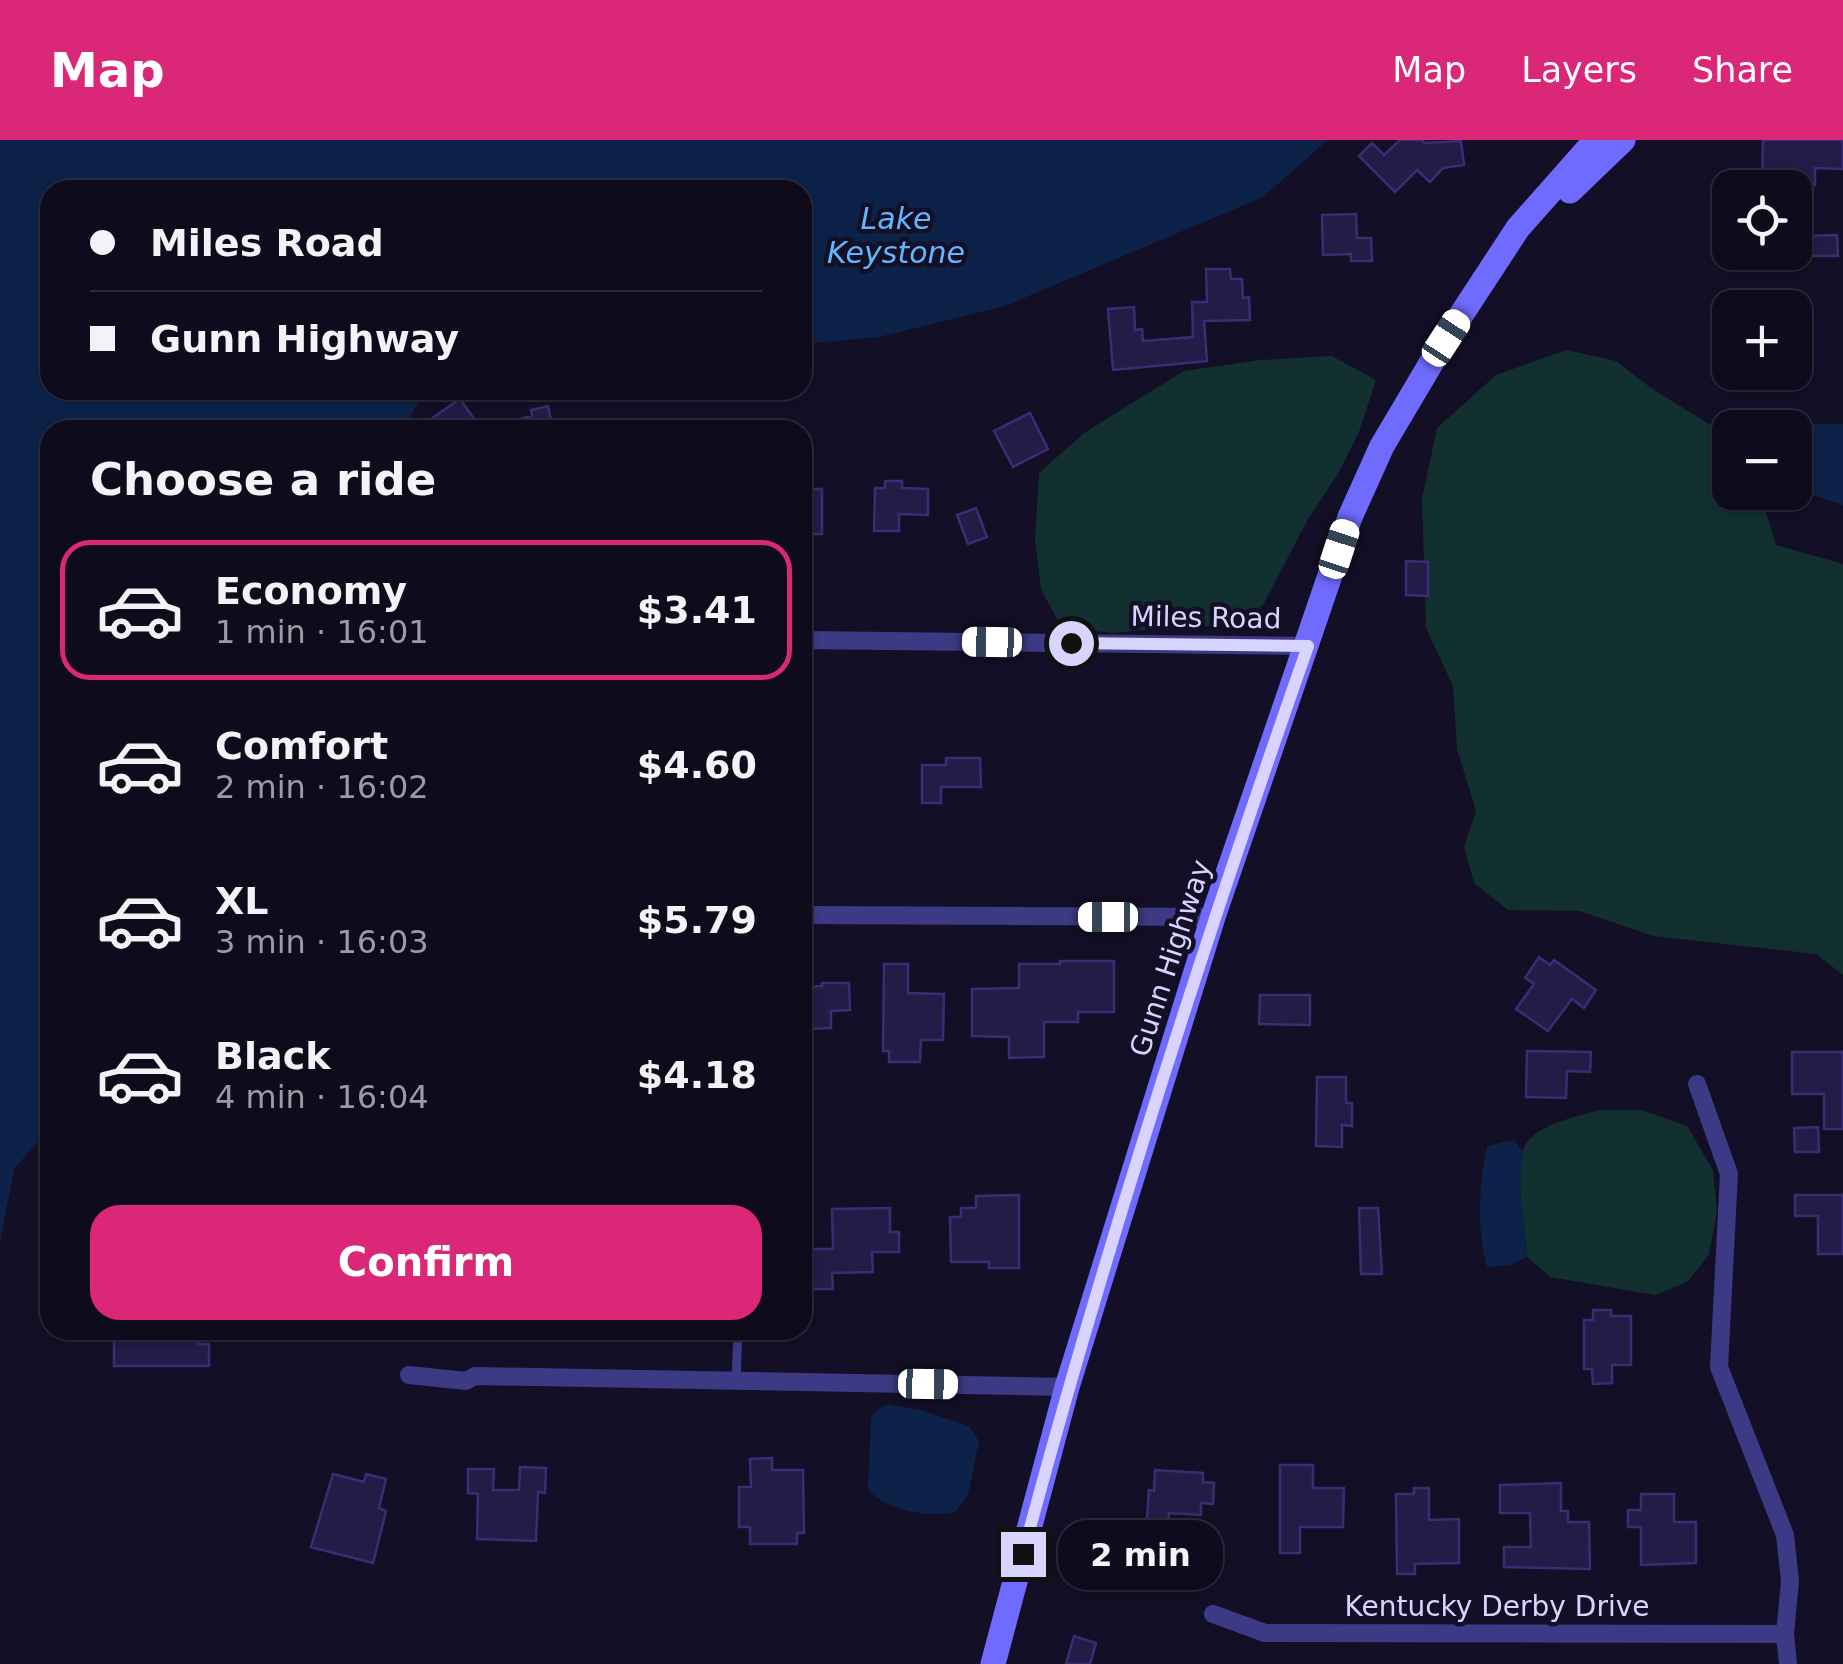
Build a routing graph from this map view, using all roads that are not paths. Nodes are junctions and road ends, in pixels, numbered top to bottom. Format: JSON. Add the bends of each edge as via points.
{"nodes":[{"id":1,"x":1596,"y":140,"type":"edge"},
{"id":2,"x":1623,"y":140,"type":"edge"},
{"id":3,"x":1472,"y":298,"type":"junction"},
{"id":4,"x":812,"y":640,"type":"edge"},
{"id":5,"x":1308,"y":646,"type":"junction"},
{"id":6,"x":812,"y":914,"type":"edge"},
{"id":7,"x":1213,"y":918,"type":"junction"},
{"id":8,"x":1697,"y":1084,"type":"dead end"},
{"id":9,"x":738,"y":1340,"type":"edge"},
{"id":10,"x":409,"y":1375,"type":"dead end"},
{"id":11,"x":736,"y":1380,"type":"junction"},
{"id":12,"x":1067,"y":1386,"type":"junction"},
{"id":13,"x":1213,"y":1614,"type":"dead end"},
{"id":14,"x":1785,"y":1634,"type":"junction"},
{"id":15,"x":994,"y":1664,"type":"edge"},
{"id":16,"x":1788,"y":1664,"type":"edge"}],
"edges":[{"from":1,"to":3,"type":"main road","name":"Gunn Highway","via":[[1518,228]]},
{"from":2,"to":3,"type":"main road","name":"Gunn Highway"},
{"from":3,"to":5,"type":"main road","name":"Gunn Highway","via":[[1382,446],[1350,517]]},
{"from":4,"to":5,"type":"street","name":"Miles Road"},
{"from":5,"to":7,"type":"main road","name":"Gunn Highway"},
{"from":6,"to":7,"type":"street"},
{"from":7,"to":12,"type":"main road","name":"Gunn Highway"},
{"from":8,"to":14,"type":"street","via":[[1729,1174],[1719,1367],[1784,1535],[1790,1581]]},
{"from":9,"to":11,"type":"lane"},
{"from":10,"to":11,"type":"street","via":[[466,1382],[475,1376]]},
{"from":11,"to":12,"type":"street"},
{"from":12,"to":15,"type":"main road","name":"Gunn Highway"},
{"from":13,"to":14,"type":"street","name":"Kentucky Derby Drive","via":[[1265,1633]]},
{"from":14,"to":16,"type":"street"}]}
